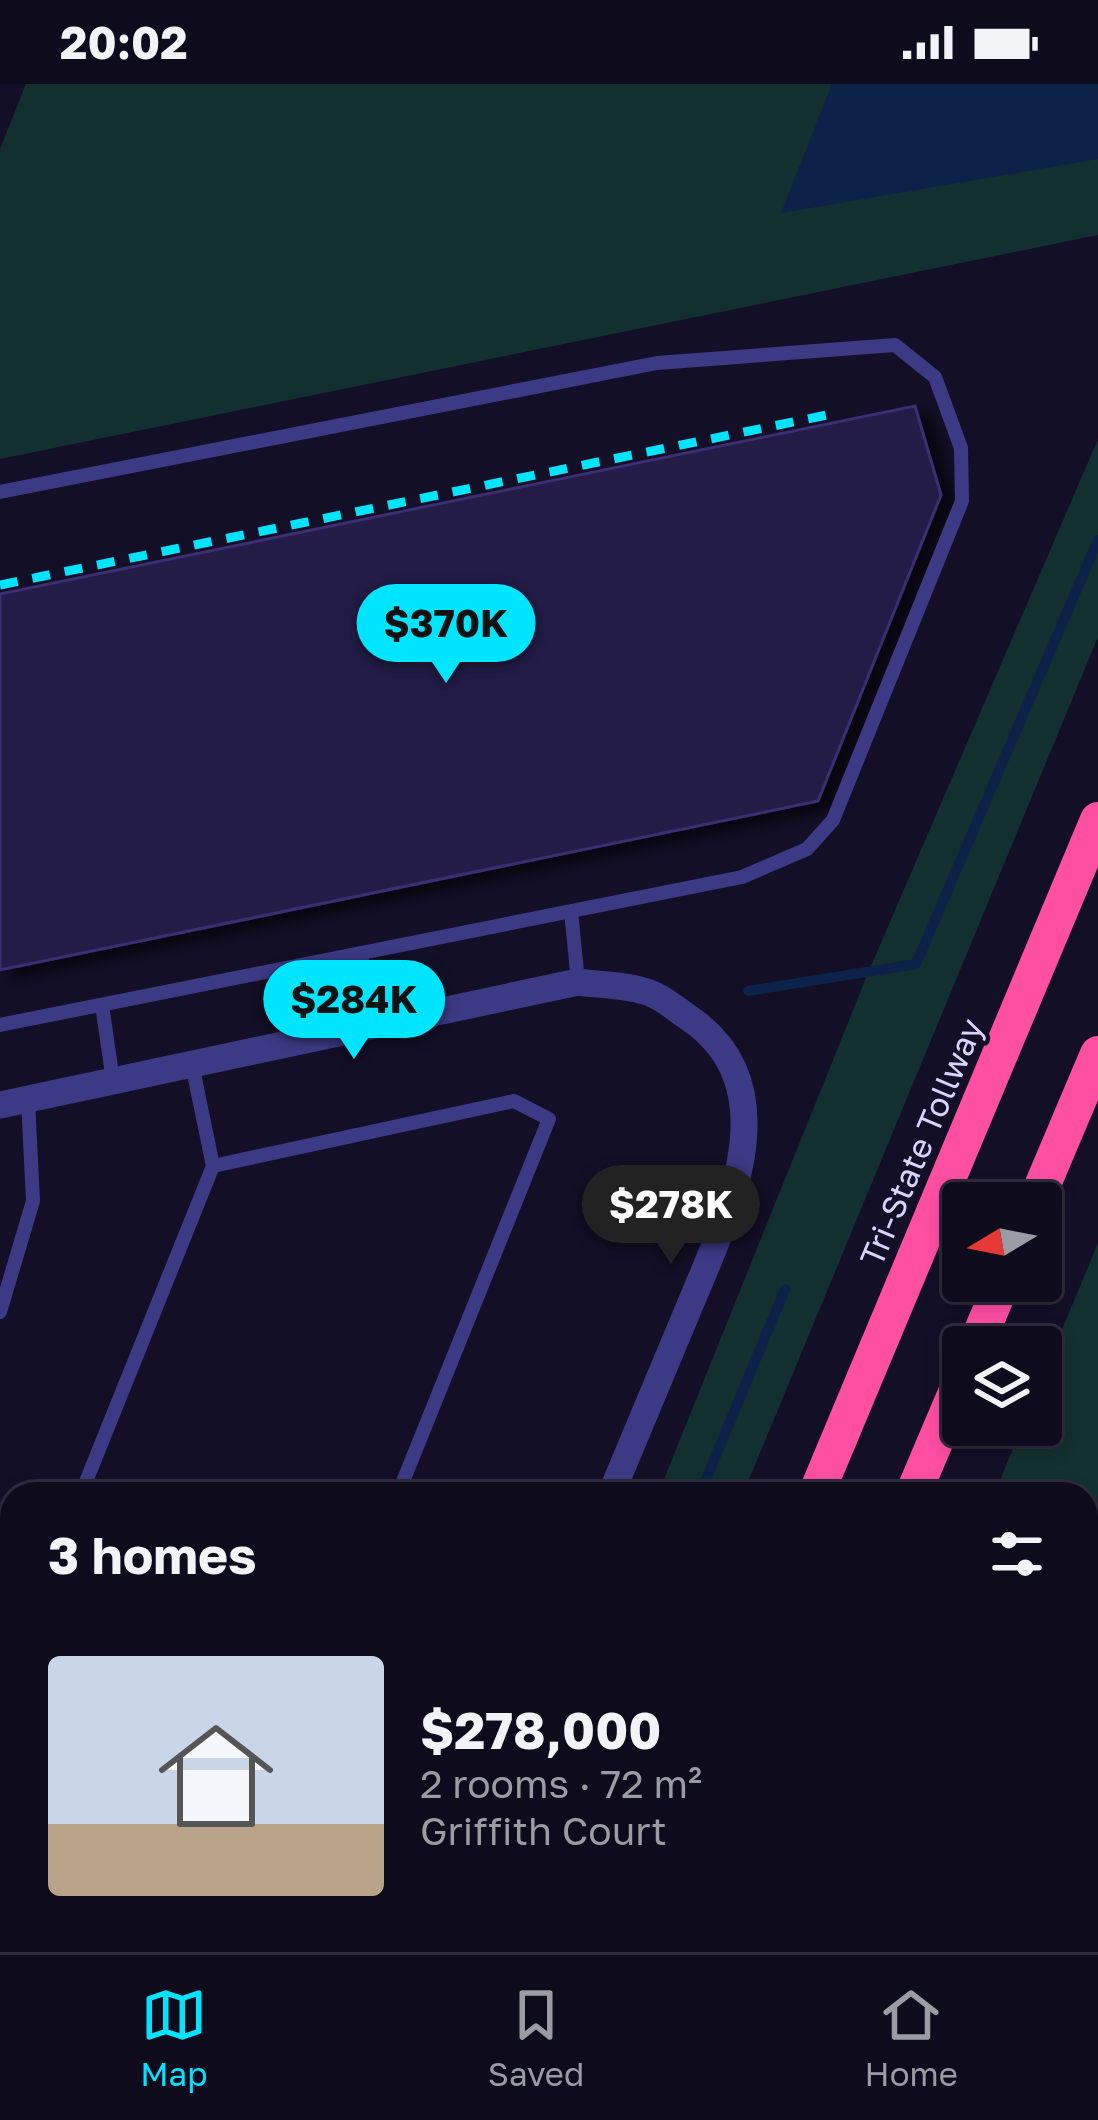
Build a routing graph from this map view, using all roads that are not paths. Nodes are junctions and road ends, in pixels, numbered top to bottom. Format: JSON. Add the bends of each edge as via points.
{"nodes":[{"id":1,"x":0,"y":492,"type":"edge"},
{"id":2,"x":1098,"y":820,"type":"edge"},
{"id":3,"x":571,"y":910,"type":"junction"},
{"id":4,"x":361,"y":953,"type":"junction"},
{"id":5,"x":578,"y":982,"type":"junction"},
{"id":6,"x":102,"y":1005,"type":"junction"},
{"id":7,"x":0,"y":1025,"type":"edge"},
{"id":8,"x":371,"y":1026,"type":"junction"},
{"id":9,"x":1098,"y":1054,"type":"edge"},
{"id":10,"x":192,"y":1064,"type":"junction"},
{"id":11,"x":113,"y":1081,"type":"junction"},
{"id":12,"x":28,"y":1099,"type":"junction"},
{"id":13,"x":0,"y":1105,"type":"edge"},
{"id":14,"x":213,"y":1166,"type":"junction"},
{"id":15,"x":1044,"y":1182,"type":"edge"},
{"id":16,"x":0,"y":1312,"type":"edge"},
{"id":17,"x":942,"y":1427,"type":"edge"},
{"id":18,"x":85,"y":1482,"type":"edge"},
{"id":19,"x":403,"y":1482,"type":"edge"},
{"id":20,"x":616,"y":1482,"type":"edge"},
{"id":21,"x":821,"y":1482,"type":"edge"},
{"id":22,"x":919,"y":1482,"type":"edge"}],
"edges":[{"from":1,"to":3,"type":"lane","via":[[657,363],[895,345],[934,377],[961,448],[962,501],[833,820],[807,849],[742,877]]},
{"from":2,"to":21,"type":"highway","name":"Tri-State Tollway"},
{"from":3,"to":4,"type":"lane"},
{"from":3,"to":5,"type":"lane"},
{"from":4,"to":6,"type":"lane"},
{"from":4,"to":8,"type":"lane"},
{"from":5,"to":8,"type":"street"},
{"from":5,"to":20,"type":"street","via":[[650,993],[710,1032],[743,1102],[734,1199]]},
{"from":6,"to":7,"type":"lane"},
{"from":6,"to":11,"type":"lane"},
{"from":8,"to":10,"type":"street"},
{"from":9,"to":15,"type":"highway"},
{"from":10,"to":11,"type":"street"},
{"from":10,"to":14,"type":"lane"},
{"from":11,"to":12,"type":"street"},
{"from":12,"to":13,"type":"street"},
{"from":12,"to":16,"type":"lane","via":[[33,1201]]},
{"from":14,"to":18,"type":"lane"},
{"from":14,"to":19,"type":"lane","via":[[514,1101],[549,1119]]},
{"from":17,"to":22,"type":"highway"}]}
